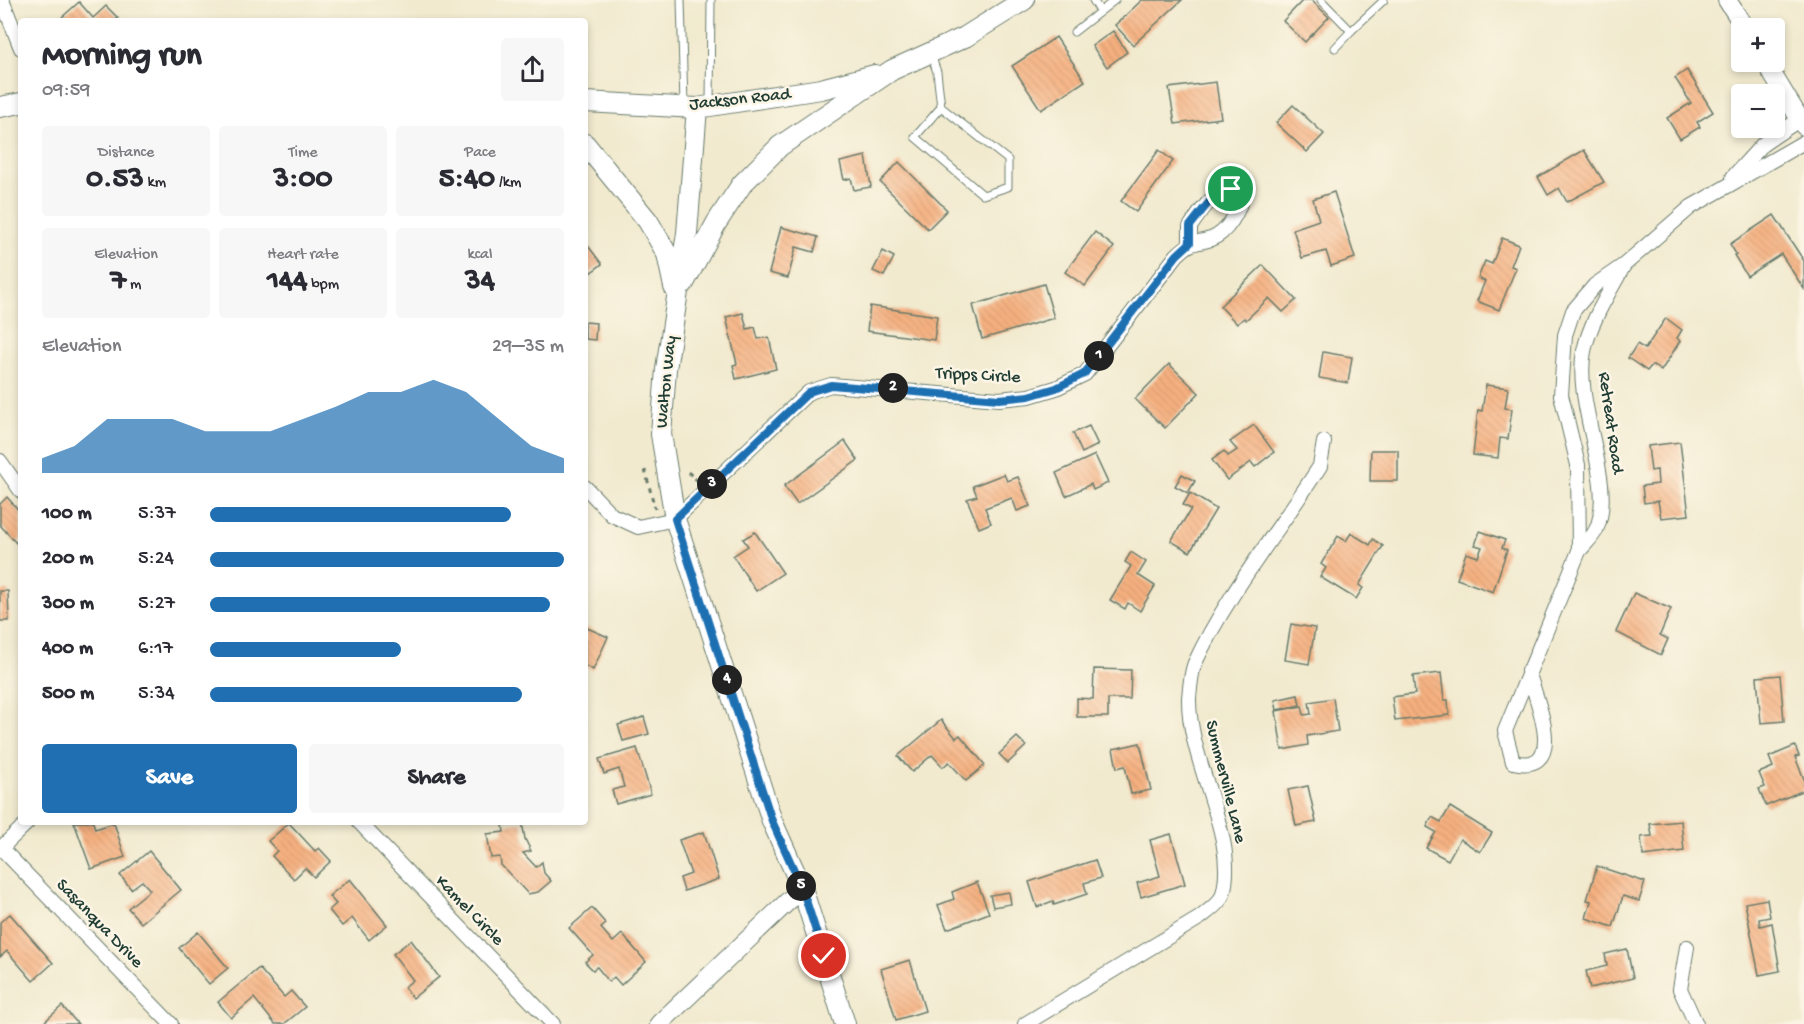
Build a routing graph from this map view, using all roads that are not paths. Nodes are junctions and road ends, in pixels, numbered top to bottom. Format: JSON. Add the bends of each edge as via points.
{"nodes":[{"id":1,"x":2,"y":0,"type":"edge"},
{"id":2,"x":681,"y":0,"type":"edge"},
{"id":3,"x":711,"y":0,"type":"edge"},
{"id":4,"x":1024,"y":0,"type":"edge"},
{"id":5,"x":1093,"y":0,"type":"edge"},
{"id":6,"x":1114,"y":0,"type":"edge"},
{"id":7,"x":1321,"y":0,"type":"edge"},
{"id":8,"x":1384,"y":0,"type":"edge"},
{"id":9,"x":1727,"y":0,"type":"edge"},
{"id":10,"x":1100,"y":11,"type":"junction"},
{"id":11,"x":1739,"y":18,"type":"edge"},
{"id":12,"x":1074,"y":32,"type":"dead end"},
{"id":13,"x":1351,"y":32,"type":"junction"},
{"id":14,"x":18,"y":40,"type":"edge"},
{"id":15,"x":1335,"y":48,"type":"dead end"},
{"id":16,"x":930,"y":53,"type":"junction"},
{"id":17,"x":892,"y":70,"type":"junction"},
{"id":18,"x":1771,"y":72,"type":"edge"},
{"id":19,"x":588,"y":102,"type":"edge"},
{"id":20,"x":18,"y":104,"type":"edge"},
{"id":21,"x":0,"y":107,"type":"edge"},
{"id":22,"x":697,"y":107,"type":"junction"},
{"id":23,"x":941,"y":107,"type":"junction"},
{"id":24,"x":1802,"y":123,"type":"edge"},
{"id":25,"x":1804,"y":142,"type":"edge"},
{"id":26,"x":588,"y":148,"type":"edge"},
{"id":27,"x":1724,"y":187,"type":"junction"},
{"id":28,"x":1190,"y":243,"type":"dead end"},
{"id":29,"x":1624,"y":265,"type":"junction"},
{"id":30,"x":676,"y":299,"type":"junction"},
{"id":31,"x":1324,"y":442,"type":"dead end"},
{"id":32,"x":0,"y":461,"type":"edge"},
{"id":33,"x":18,"y":487,"type":"edge"},
{"id":34,"x":588,"y":490,"type":"edge"},
{"id":35,"x":667,"y":521,"type":"junction"},
{"id":36,"x":1579,"y":551,"type":"junction"},
{"id":37,"x":1528,"y":671,"type":"junction"},
{"id":38,"x":25,"y":825,"type":"edge"},
{"id":39,"x":362,"y":825,"type":"edge"},
{"id":40,"x":0,"y":849,"type":"edge"},
{"id":41,"x":802,"y":888,"type":"junction"},
{"id":42,"x":1687,"y":947,"type":"dead end"},
{"id":43,"x":171,"y":1024,"type":"edge"},
{"id":44,"x":553,"y":1024,"type":"edge"},
{"id":45,"x":659,"y":1024,"type":"edge"},
{"id":46,"x":845,"y":1024,"type":"edge"},
{"id":47,"x":1024,"y":1024,"type":"edge"},
{"id":48,"x":1696,"y":1024,"type":"edge"}],
"edges":[{"from":1,"to":14,"type":"street"},
{"from":2,"to":22,"type":"lane"},
{"from":3,"to":22,"type":"lane"},
{"from":4,"to":16,"type":"main road","via":[[965,37]]},
{"from":5,"to":10,"type":"lane"},
{"from":6,"to":10,"type":"lane"},
{"from":7,"to":13,"type":"lane"},
{"from":8,"to":13,"type":"lane"},
{"from":9,"to":11,"type":"street"},
{"from":10,"to":12,"type":"lane"},
{"from":13,"to":15,"type":"lane"},
{"from":16,"to":17,"type":"main road"},
{"from":16,"to":23,"type":"lane","via":[[937,72]]},
{"from":17,"to":22,"type":"main road","name":"Jackson Road","via":[[821,89]]},
{"from":17,"to":30,"type":"main road","via":[[801,130],[742,184]]},
{"from":18,"to":24,"type":"street"},
{"from":19,"to":22,"type":"main road","name":"Jackson Road"},
{"from":20,"to":21,"type":"main road"},
{"from":22,"to":30,"type":"main road","name":"Walton Way","via":[[687,233]]},
{"from":23,"to":23,"type":"lane","via":[[1008,160],[1008,186],[983,195],[915,137]]},
{"from":24,"to":27,"type":"street","name":"Retreat Road","via":[[1763,144]]},
{"from":25,"to":27,"type":"street","name":"Retreat Road"},
{"from":26,"to":30,"type":"main road","via":[[648,221],[667,254]]},
{"from":27,"to":29,"type":"street","name":"Retreat Road","via":[[1691,207]]},
{"from":28,"to":35,"type":"street","name":"Tripps Circle","via":[[1084,374],[1029,396],[999,399],[831,385],[809,392]]},
{"from":29,"to":36,"type":"street","name":"Retreat Road","via":[[1584,351],[1583,389],[1600,473],[1600,504],[1596,529]]},
{"from":29,"to":36,"type":"street","name":"Retreat Road","via":[[1594,285],[1573,311],[1565,335],[1561,395],[1578,465]]},
{"from":30,"to":35,"type":"main road","name":"Walton Way","via":[[661,434]]},
{"from":31,"to":47,"type":"street","name":"Summerville Lane","via":[[1320,466],[1194,664],[1189,697],[1191,729],[1224,842],[1223,896],[1201,917]]},
{"from":32,"to":33,"type":"street"},
{"from":34,"to":35,"type":"street","via":[[612,515],[638,527]]},
{"from":35,"to":41,"type":"main road","name":"Walton Way","via":[[772,821]]},
{"from":36,"to":37,"type":"street","name":"Retreat Road"},
{"from":37,"to":37,"type":"street","name":"Retreat Road","via":[[1505,731],[1513,762],[1522,764],[1542,757],[1545,745]]},
{"from":38,"to":40,"type":"street"},
{"from":39,"to":44,"type":"street","name":"Kamel Circle"},
{"from":40,"to":43,"type":"street","name":"Sasanqua Drive"},
{"from":41,"to":45,"type":"street"},
{"from":41,"to":46,"type":"main road","name":"Walton Way"},
{"from":42,"to":48,"type":"street","via":[[1680,989]]}]}
